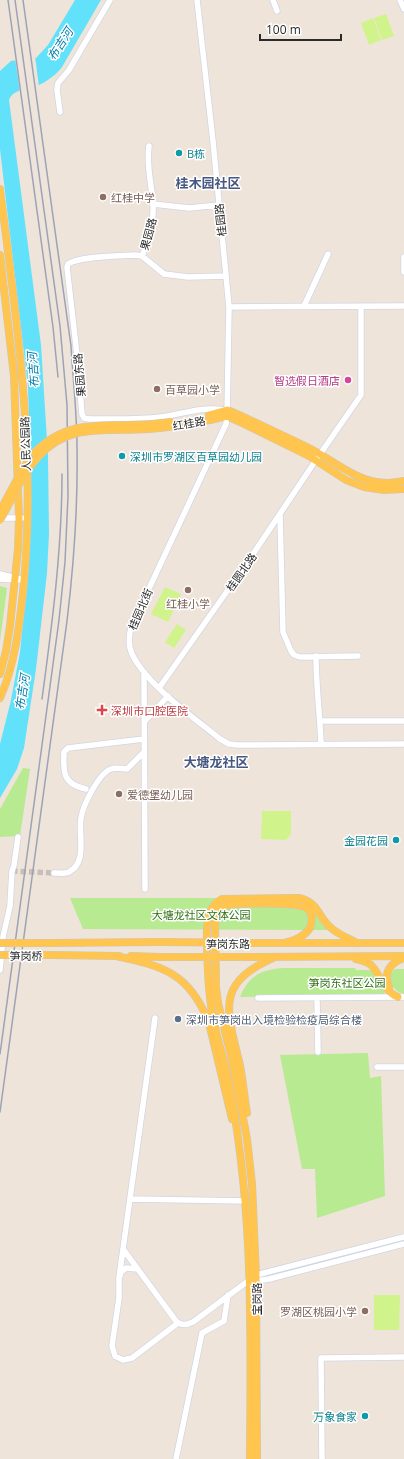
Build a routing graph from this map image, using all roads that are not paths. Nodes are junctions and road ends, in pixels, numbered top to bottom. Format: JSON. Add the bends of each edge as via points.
{"nodes":[{"id":1,"x":110,"y":0,"type":"edge"},
{"id":2,"x":197,"y":0,"type":"edge"},
{"id":3,"x":273,"y":0,"type":"edge"},
{"id":4,"x":400,"y":0,"type":"edge"},
{"id":5,"x":404,"y":9,"type":"edge"},
{"id":6,"x":277,"y":11,"type":"dead end"},
{"id":7,"x":60,"y":112,"type":"dead end"},
{"id":8,"x":149,"y":146,"type":"dead end"},
{"id":9,"x":0,"y":189,"type":"edge"},
{"id":10,"x":153,"y":204,"type":"junction"},
{"id":11,"x":219,"y":205,"type":"junction"},
{"id":12,"x":328,"y":254,"type":"dead end"},
{"id":13,"x":0,"y":255,"type":"edge"},
{"id":14,"x":142,"y":256,"type":"junction"},
{"id":15,"x":404,"y":257,"type":"edge"},
{"id":16,"x":404,"y":272,"type":"edge"},
{"id":17,"x":226,"y":276,"type":"junction"},
{"id":18,"x":229,"y":306,"type":"junction"},
{"id":19,"x":304,"y":306,"type":"junction"},
{"id":20,"x":361,"y":306,"type":"junction"},
{"id":21,"x":404,"y":306,"type":"edge"},
{"id":22,"x":227,"y":413,"type":"junction"},
{"id":23,"x":209,"y":417,"type":"junction"},
{"id":24,"x":318,"y":457,"type":"junction"},
{"id":25,"x":404,"y":481,"type":"edge"},
{"id":26,"x":404,"y":489,"type":"edge"},
{"id":27,"x":0,"y":511,"type":"edge"},
{"id":28,"x":280,"y":515,"type":"junction"},
{"id":29,"x":19,"y":518,"type":"junction"},
{"id":30,"x":27,"y":518,"type":"junction"},
{"id":31,"x":0,"y":519,"type":"edge"},
{"id":32,"x":0,"y":574,"type":"edge"},
{"id":33,"x":0,"y":579,"type":"edge"},
{"id":34,"x":15,"y":579,"type":"junction"},
{"id":35,"x":24,"y":580,"type":"junction"},
{"id":36,"x":316,"y":656,"type":"junction"},
{"id":37,"x":358,"y":656,"type":"dead end"},
{"id":38,"x":144,"y":672,"type":"junction"},
{"id":39,"x":0,"y":674,"type":"edge"},
{"id":40,"x":159,"y":688,"type":"junction"},
{"id":41,"x":168,"y":696,"type":"junction"},
{"id":42,"x":0,"y":698,"type":"edge"},
{"id":43,"x":145,"y":721,"type":"junction"},
{"id":44,"x":320,"y":721,"type":"junction"},
{"id":45,"x":404,"y":721,"type":"edge"},
{"id":46,"x":144,"y":739,"type":"junction"},
{"id":47,"x":321,"y":744,"type":"junction"},
{"id":48,"x":404,"y":744,"type":"edge"},
{"id":49,"x":144,"y":752,"type":"junction"},
{"id":50,"x":86,"y":788,"type":"dead end"},
{"id":51,"x":18,"y":837,"type":"dead end"},
{"id":52,"x":54,"y":873,"type":"tunnel mouth"},
{"id":53,"x":145,"y":889,"type":"dead end"},
{"id":54,"x":0,"y":943,"type":"edge"},
{"id":55,"x":51,"y":943,"type":"joint"},
{"id":56,"x":284,"y":943,"type":"junction"},
{"id":57,"x":357,"y":943,"type":"junction"},
{"id":58,"x":404,"y":943,"type":"edge"},
{"id":59,"x":0,"y":955,"type":"edge"},
{"id":60,"x":51,"y":955,"type":"joint"},
{"id":61,"x":116,"y":956,"type":"junction"},
{"id":62,"x":347,"y":956,"type":"junction"},
{"id":63,"x":275,"y":957,"type":"junction"},
{"id":64,"x":404,"y":957,"type":"edge"},
{"id":65,"x":0,"y":970,"type":"edge"},
{"id":66,"x":401,"y":997,"type":"edge"},
{"id":67,"x":258,"y":998,"type":"dead end"},
{"id":68,"x":318,"y":998,"type":"junction"},
{"id":69,"x":156,"y":1018,"type":"dead end"},
{"id":70,"x":318,"y":1052,"type":"dead end"},
{"id":71,"x":377,"y":1067,"type":"dead end"},
{"id":72,"x":404,"y":1067,"type":"edge"},
{"id":73,"x":247,"y":1139,"type":"junction"},
{"id":74,"x":239,"y":1140,"type":"junction"},
{"id":75,"x":131,"y":1199,"type":"junction"},
{"id":76,"x":245,"y":1200,"type":"junction"},
{"id":77,"x":404,"y":1237,"type":"edge"},
{"id":78,"x":404,"y":1244,"type":"edge"},
{"id":79,"x":123,"y":1249,"type":"junction"},
{"id":80,"x":138,"y":1269,"type":"junction"},
{"id":81,"x":119,"y":1278,"type":"junction"},
{"id":82,"x":254,"y":1279,"type":"junction"},
{"id":83,"x":228,"y":1295,"type":"junction"},
{"id":84,"x":178,"y":1323,"type":"junction"},
{"id":85,"x":404,"y":1357,"type":"edge"},
{"id":86,"x":176,"y":1459,"type":"edge"},
{"id":87,"x":250,"y":1459,"type":"edge"},
{"id":88,"x":257,"y":1459,"type":"edge"},
{"id":89,"x":322,"y":1459,"type":"edge"}],
"edges":[{"from":1,"to":7,"type":"street","via":[[69,70],[58,83]]},
{"from":2,"to":11,"type":"street","name":"桂园路"},
{"from":3,"to":6,"type":"street"},
{"from":4,"to":5,"type":"street"},
{"from":8,"to":10,"type":"street","name":"果园路","via":[[148,163]]},
{"from":9,"to":30,"type":"main road","name":"人民公园路","via":[[22,368]]},
{"from":10,"to":11,"type":"street","via":[[190,208]]},
{"from":10,"to":14,"type":"street","name":"果园路","via":[[151,228]]},
{"from":11,"to":17,"type":"street","name":"桂园路"},
{"from":12,"to":19,"type":"street"},
{"from":13,"to":29,"type":"main road","name":"人民公园路","via":[[14,376]]},
{"from":14,"to":17,"type":"street","name":"果园路","via":[[164,274],[188,277]]},
{"from":14,"to":22,"type":"street","name":"果园东路","via":[[75,260],[68,264],[84,418],[160,417],[210,408]]},
{"from":15,"to":16,"type":"street"},
{"from":17,"to":18,"type":"street","name":"桂园路"},
{"from":18,"to":19,"type":"street"},
{"from":18,"to":22,"type":"street","name":"桂园路"},
{"from":19,"to":20,"type":"street"},
{"from":20,"to":21,"type":"street"},
{"from":20,"to":24,"type":"street","name":"桂圆北路","via":[[361,395]]},
{"from":22,"to":23,"type":"main road","name":"红桂路"},
{"from":22,"to":24,"type":"main road"},
{"from":22,"to":38,"type":"street","name":"桂园北街","via":[[226,424],[131,627],[129,638],[132,654]]},
{"from":23,"to":27,"type":"main road","name":"红桂路","bridge":true,"via":[[158,423],[85,426],[59,435],[41,446],[27,462]]},
{"from":23,"to":31,"type":"main road","name":"红桂路","bridge":true,"via":[[150,429],[93,430],[65,437],[36,458]]},
{"from":24,"to":25,"type":"main road","via":[[362,479],[378,483]]},
{"from":24,"to":26,"type":"main road","via":[[346,480],[364,488]]},
{"from":24,"to":28,"type":"street","name":"桂圆北路"},
{"from":28,"to":36,"type":"street","via":[[283,632],[294,655]]},
{"from":28,"to":40,"type":"street","name":"桂圆北路"},
{"from":29,"to":30,"type":"street"},
{"from":29,"to":31,"type":"street"},
{"from":29,"to":34,"type":"main road","name":"人民公园路"},
{"from":30,"to":35,"type":"main road","name":"人民公园路"},
{"from":32,"to":34,"type":"street"},
{"from":33,"to":34,"type":"street"},
{"from":34,"to":35,"type":"street"},
{"from":34,"to":39,"type":"main road","name":"人民公园路","via":[[6,651]]},
{"from":35,"to":42,"type":"main road","name":"人民公园路","via":[[15,652]]},
{"from":36,"to":37,"type":"street"},
{"from":36,"to":44,"type":"street"},
{"from":38,"to":40,"type":"street","name":"桂园北街"},
{"from":38,"to":43,"type":"street"},
{"from":40,"to":41,"type":"street","name":"桂园北街"},
{"from":41,"to":43,"type":"street"},
{"from":41,"to":47,"type":"street","name":"桂园北街","via":[[229,744]]},
{"from":43,"to":46,"type":"street"},
{"from":44,"to":45,"type":"street"},
{"from":44,"to":47,"type":"street"},
{"from":46,"to":49,"type":"street"},
{"from":46,"to":50,"type":"street","via":[[68,748],[64,752],[64,772],[76,787]]},
{"from":47,"to":48,"type":"street","name":"桂园北街"},
{"from":49,"to":52,"type":"street","via":[[127,769],[111,769],[100,779],[81,817],[80,855],[76,866],[68,873]]},
{"from":49,"to":53,"type":"street"},
{"from":51,"to":65,"type":"street"},
{"from":54,"to":55,"type":"main road","name":"笋岗桥","bridge":true},
{"from":55,"to":56,"type":"main road","name":"笋岗东路","bridge":true},
{"from":56,"to":57,"type":"main road","name":"笋岗东路"},
{"from":56,"to":73,"type":"main road","via":[[302,936],[310,928],[311,914],[305,907],[292,904],[233,904],[225,906],[217,913],[214,924],[218,1003]]},
{"from":57,"to":58,"type":"main road","name":"笋岗东路"},
{"from":57,"to":74,"type":"main road","via":[[334,930],[310,901],[299,898],[227,898],[218,901],[211,909],[207,924],[209,995]]},
{"from":59,"to":60,"type":"main road","name":"笋岗桥","bridge":true},
{"from":60,"to":61,"type":"main road","name":"笋岗东路"},
{"from":61,"to":63,"type":"main road","name":"笋岗东路","bridge":true},
{"from":61,"to":74,"type":"main road","via":[[162,968],[189,987],[203,1009],[208,1023],[228,1108]]},
{"from":62,"to":63,"type":"main road","name":"笋岗东路"},
{"from":62,"to":64,"type":"main road","name":"笋岗东路"},
{"from":62,"to":66,"type":"main road","via":[[371,966],[390,992]]},
{"from":63,"to":73,"type":"main road","via":[[244,974],[229,1000],[230,1026],[244,1090]]},
{"from":64,"to":66,"type":"main road","via":[[393,963],[386,973],[392,991]]},
{"from":66,"to":68,"type":"street"},
{"from":67,"to":68,"type":"street"},
{"from":68,"to":70,"type":"street"},
{"from":69,"to":75,"type":"street"},
{"from":71,"to":72,"type":"street"},
{"from":73,"to":82,"type":"main road","name":"宝岗路","via":[[253,1192]]},
{"from":74,"to":76,"type":"main road","name":"宝岗路"},
{"from":75,"to":76,"type":"street"},
{"from":75,"to":79,"type":"street"},
{"from":76,"to":82,"type":"main road","name":"宝岗路"},
{"from":77,"to":82,"type":"street"},
{"from":78,"to":82,"type":"street"},
{"from":79,"to":80,"type":"street"},
{"from":79,"to":81,"type":"street"},
{"from":80,"to":81,"type":"street","via":[[126,1268]]},
{"from":80,"to":84,"type":"street"},
{"from":81,"to":84,"type":"street","via":[[119,1298],[112,1346],[118,1359],[132,1358]]},
{"from":82,"to":83,"type":"street"},
{"from":82,"to":87,"type":"main road","name":"宝岗路"},
{"from":82,"to":88,"type":"main road","name":"宝岗路"},
{"from":83,"to":84,"type":"street","via":[[193,1322],[185,1325]]},
{"from":83,"to":86,"type":"street","via":[[224,1321],[202,1333]]},
{"from":85,"to":89,"type":"street","via":[[321,1358]]}]}
